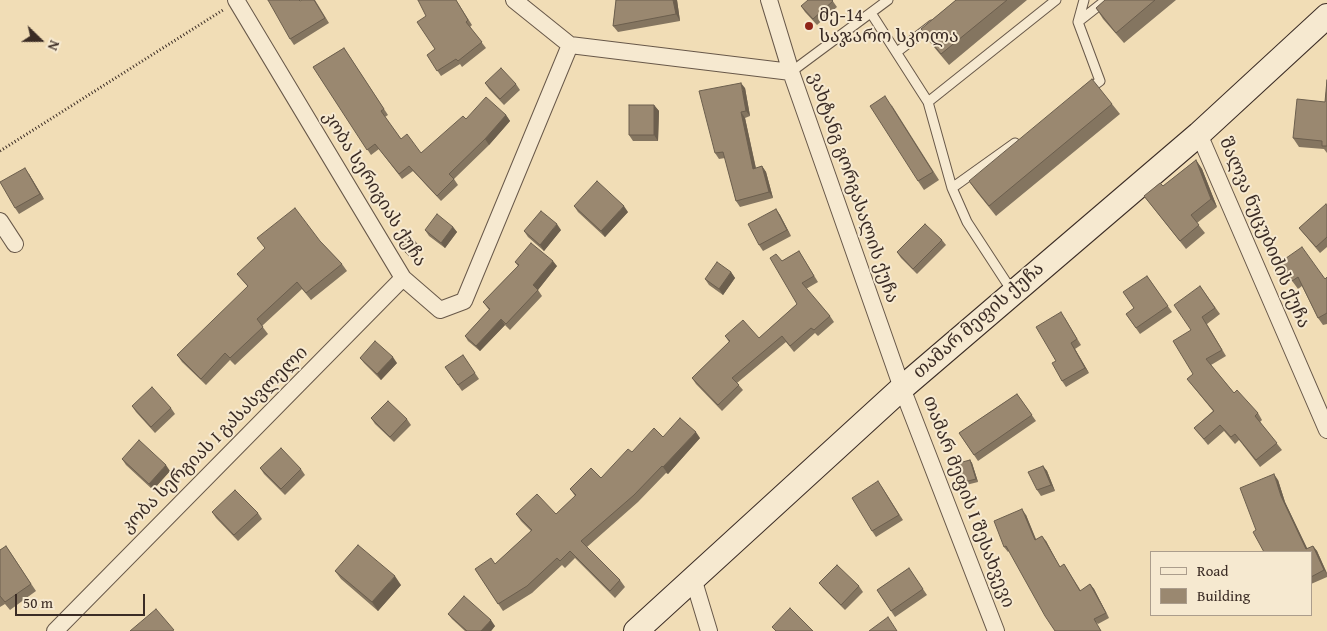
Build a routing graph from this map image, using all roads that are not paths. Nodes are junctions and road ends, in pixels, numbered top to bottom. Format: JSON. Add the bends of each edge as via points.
{"nodes":[{"id":1,"x":236,"y":0,"type":"edge"},
{"id":2,"x":514,"y":0,"type":"edge"},
{"id":3,"x":768,"y":0,"type":"edge"},
{"id":4,"x":888,"y":0,"type":"edge"},
{"id":5,"x":1056,"y":0,"type":"edge"},
{"id":6,"x":1084,"y":0,"type":"edge"},
{"id":7,"x":1106,"y":0,"type":"edge"},
{"id":8,"x":872,"y":13,"type":"junction"},
{"id":9,"x":1327,"y":16,"type":"edge"},
{"id":10,"x":941,"y":18,"type":"edge"},
{"id":11,"x":1078,"y":22,"type":"junction"},
{"id":12,"x":570,"y":45,"type":"junction"},
{"id":13,"x":896,"y":52,"type":"junction"},
{"id":14,"x":791,"y":72,"type":"junction"},
{"id":15,"x":1077,"y":98,"type":"edge"},
{"id":16,"x":928,"y":102,"type":"junction"},
{"id":17,"x":1199,"y":134,"type":"junction"},
{"id":18,"x":1022,"y":138,"type":"edge"},
{"id":19,"x":952,"y":188,"type":"junction"},
{"id":20,"x":0,"y":221,"type":"edge"},
{"id":21,"x":15,"y":244,"type":"dead end"},
{"id":22,"x":403,"y":278,"type":"junction"},
{"id":23,"x":1012,"y":292,"type":"junction"},
{"id":24,"x":902,"y":388,"type":"junction"},
{"id":25,"x":1327,"y":430,"type":"edge"},
{"id":26,"x":694,"y":578,"type":"junction"},
{"id":27,"x":55,"y":631,"type":"edge"},
{"id":28,"x":636,"y":631,"type":"edge"},
{"id":29,"x":709,"y":631,"type":"edge"},
{"id":30,"x":996,"y":631,"type":"edge"}],
"edges":[{"from":1,"to":22,"type":"street","name":"კობა სერიგიას ქუჩა"},
{"from":2,"to":12,"type":"street"},
{"from":3,"to":14,"type":"street","name":"ვახტანგ გორგასალის ქუჩა"},
{"from":4,"to":8,"type":"lane"},
{"from":5,"to":16,"type":"lane"},
{"from":6,"to":11,"type":"lane"},
{"from":7,"to":11,"type":"lane"},
{"from":8,"to":13,"type":"lane"},
{"from":8,"to":14,"type":"lane"},
{"from":9,"to":17,"type":"street","name":"თამარ მეფის ქუჩა"},
{"from":10,"to":13,"type":"lane"},
{"from":11,"to":15,"type":"lane","via":[[1100,81]]},
{"from":12,"to":14,"type":"street"},
{"from":12,"to":22,"type":"street","name":"კობა სერიგიას ქუჩა","via":[[464,301],[440,310]]},
{"from":13,"to":16,"type":"lane"},
{"from":14,"to":24,"type":"street","name":"ვახტანგ გორგასალის ქუჩა"},
{"from":16,"to":19,"type":"lane"},
{"from":17,"to":23,"type":"street","name":"თამარ მეფის ქუჩა"},
{"from":17,"to":25,"type":"street","name":"შალვა ნუცუბიძის ქუჩა"},
{"from":18,"to":19,"type":"lane"},
{"from":19,"to":23,"type":"lane","via":[[967,222]]},
{"from":20,"to":21,"type":"street"},
{"from":22,"to":27,"type":"street","name":"კობა სერგიას I გასასვლელი"},
{"from":23,"to":24,"type":"street","name":"თამარ მეფის ქუჩა"},
{"from":24,"to":26,"type":"street","name":"თამარ მეფის ქუჩა"},
{"from":24,"to":30,"type":"street","name":"თამარ მეფის I შესახვევი"},
{"from":26,"to":28,"type":"street","name":"თამარ მეფის ქუჩა"},
{"from":26,"to":29,"type":"street"}]}
